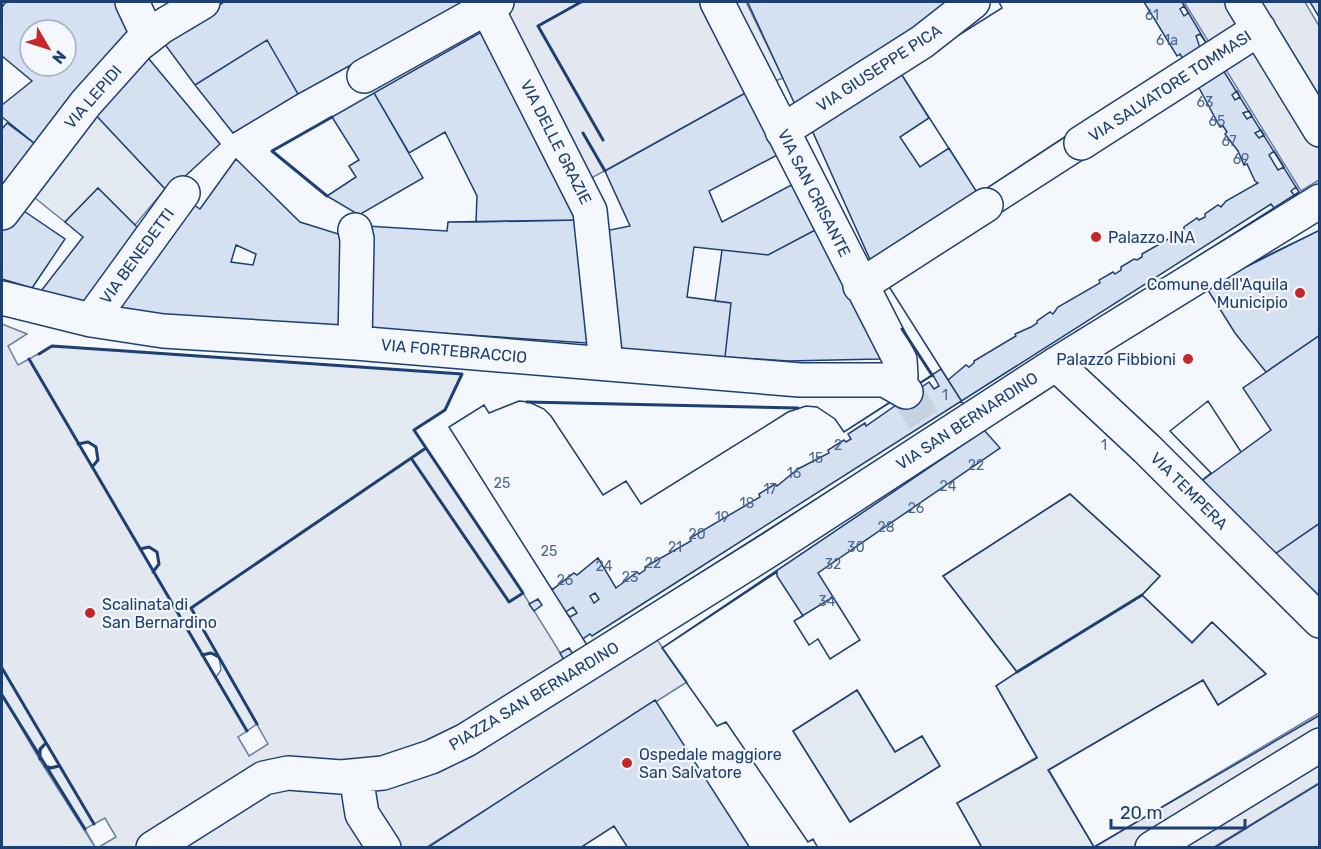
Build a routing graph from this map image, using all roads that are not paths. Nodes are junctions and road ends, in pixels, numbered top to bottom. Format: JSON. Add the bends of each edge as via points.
{"nodes":[{"id":1,"x":132,"y":2,"type":"edge"},
{"id":2,"x":203,"y":2,"type":"edge"},
{"id":3,"x":717,"y":2,"type":"edge"},
{"id":4,"x":973,"y":2,"type":"edge"},
{"id":5,"x":1242,"y":2,"type":"edge"},
{"id":6,"x":489,"y":3,"type":"edge"},
{"id":7,"x":1259,"y":29,"type":"junction"},
{"id":8,"x":148,"y":36,"type":"junction"},
{"id":9,"x":364,"y":76,"type":"dead end"},
{"id":10,"x":1320,"y":130,"type":"edge"},
{"id":11,"x":782,"y":131,"type":"junction"},
{"id":12,"x":1081,"y":143,"type":"dead end"},
{"id":13,"x":183,"y":193,"type":"dead end"},
{"id":14,"x":1320,"y":201,"type":"edge"},
{"id":15,"x":986,"y":205,"type":"dead end"},
{"id":16,"x":2,"y":213,"type":"edge"},
{"id":17,"x":355,"y":230,"type":"dead end"},
{"id":18,"x":860,"y":286,"type":"junction"},
{"id":19,"x":2,"y":298,"type":"edge"},
{"id":20,"x":91,"y":320,"type":"junction"},
{"id":21,"x":355,"y":343,"type":"junction"},
{"id":22,"x":606,"y":363,"type":"junction"},
{"id":23,"x":1056,"y":364,"type":"junction"},
{"id":24,"x":902,"y":388,"type":"joint"},
{"id":25,"x":1320,"y":621,"type":"edge"},
{"id":26,"x":648,"y":627,"type":"joint"},
{"id":27,"x":1320,"y":745,"type":"edge"},
{"id":28,"x":356,"y":776,"type":"junction"},
{"id":29,"x":153,"y":836,"type":"edge"},
{"id":30,"x":384,"y":848,"type":"edge"},
{"id":31,"x":1152,"y":848,"type":"edge"}],
"edges":[{"from":1,"to":8,"type":"street"},
{"from":2,"to":8,"type":"street","name":"VIA LEPIDI"},
{"from":3,"to":11,"type":"street","name":"VIA SAN CRISANTE"},
{"from":4,"to":11,"type":"street","name":"VIA GIUSEPPE PICA","via":[[922,42]]},
{"from":5,"to":7,"type":"street"},
{"from":6,"to":9,"type":"street"},
{"from":6,"to":22,"type":"street","name":"VIA DELLE GRAZIE","via":[[589,207]]},
{"from":7,"to":10,"type":"street"},
{"from":7,"to":12,"type":"street","name":"VIA SALVATORE TOMMASI"},
{"from":8,"to":16,"type":"street","name":"VIA LEPIDI","via":[[86,103]]},
{"from":11,"to":18,"type":"street","name":"VIA SAN CRISANTE"},
{"from":13,"to":20,"type":"street","name":"VIA BENEDETTI"},
{"from":14,"to":23,"type":"street","name":"VIA SAN BERNARDINO"},
{"from":15,"to":18,"type":"street"},
{"from":17,"to":21,"type":"street"},
{"from":18,"to":24,"type":"street","name":"VIA SAN CRISANTE","via":[[900,360]]},
{"from":19,"to":20,"type":"street","name":"VIA FORTEBRACCIO"},
{"from":20,"to":21,"type":"street","name":"VIA FORTEBRACCIO","via":[[193,334]]},
{"from":21,"to":22,"type":"street","name":"VIA FORTEBRACCIO"},
{"from":22,"to":24,"type":"street","name":"VIA FORTEBRACCIO","via":[[800,380],[885,380]]},
{"from":23,"to":25,"type":"street","name":"VIA TEMPERA"},
{"from":23,"to":26,"type":"street","name":"VIA SAN BERNARDINO","via":[[933,434]]},
{"from":26,"to":28,"type":"street","name":"PIAZZA SAN BERNARDINO","via":[[496,722],[431,757],[383,773]]},
{"from":27,"to":31,"type":"street"},
{"from":28,"to":29,"type":"street","name":"PIAZZA SAN BERNARDINO","via":[[279,774],[224,787]]},
{"from":28,"to":30,"type":"street","via":[[362,814]]}]}
